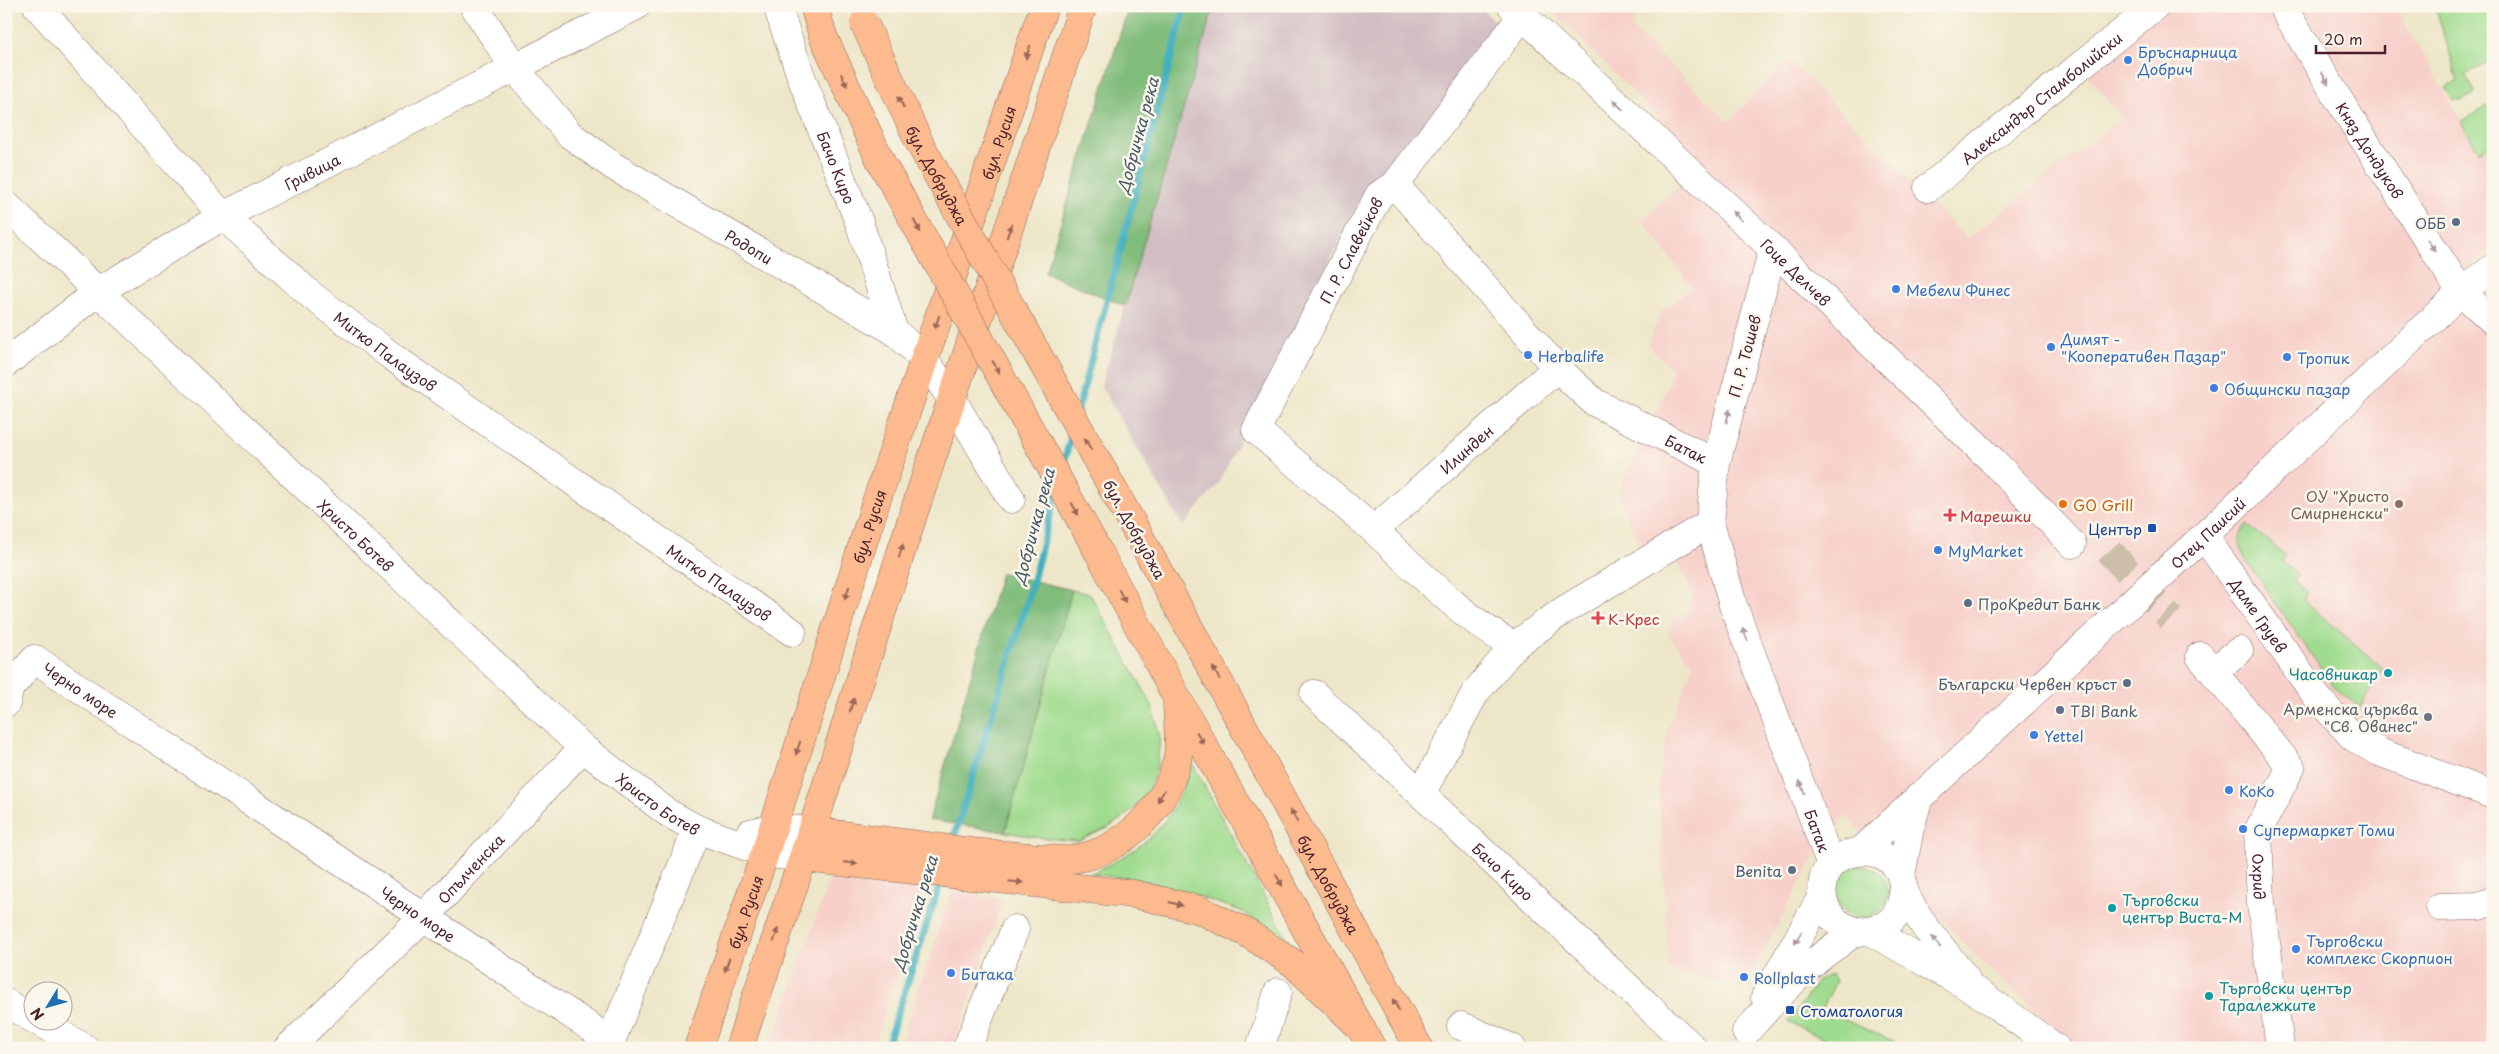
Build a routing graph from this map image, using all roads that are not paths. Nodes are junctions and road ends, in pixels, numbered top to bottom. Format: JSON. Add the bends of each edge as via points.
{"nodes":[{"id":1,"x":37,"y":6,"type":"edge"},
{"id":2,"x":474,"y":6,"type":"edge"},
{"id":3,"x":636,"y":6,"type":"edge"},
{"id":4,"x":777,"y":6,"type":"edge"},
{"id":5,"x":814,"y":6,"type":"edge"},
{"id":6,"x":1044,"y":6,"type":"edge"},
{"id":7,"x":1083,"y":6,"type":"edge"},
{"id":8,"x":2155,"y":6,"type":"edge"},
{"id":9,"x":2282,"y":6,"type":"edge"},
{"id":10,"x":1517,"y":11,"type":"edge"},
{"id":11,"x":862,"y":14,"type":"edge"},
{"id":12,"x":514,"y":68,"type":"junction"},
{"id":13,"x":1395,"y":185,"type":"junction"},
{"id":14,"x":1928,"y":188,"type":"dead end"},
{"id":15,"x":6,"y":205,"type":"edge"},
{"id":16,"x":223,"y":216,"type":"junction"},
{"id":17,"x":1773,"y":249,"type":"junction"},
{"id":18,"x":2493,"y":268,"type":"edge"},
{"id":19,"x":99,"y":291,"type":"junction"},
{"id":20,"x":2461,"y":292,"type":"junction"},
{"id":21,"x":2493,"y":321,"type":"edge"},
{"id":22,"x":894,"y":331,"type":"junction"},
{"id":23,"x":924,"y":360,"type":"junction"},
{"id":24,"x":6,"y":363,"type":"edge"},
{"id":25,"x":1557,"y":368,"type":"junction"},
{"id":26,"x":952,"y":399,"type":"junction"},
{"id":27,"x":1716,"y":463,"type":"junction"},
{"id":28,"x":1011,"y":499,"type":"dead end"},
{"id":29,"x":1710,"y":523,"type":"junction"},
{"id":30,"x":1374,"y":530,"type":"junction"},
{"id":31,"x":2204,"y":536,"type":"junction"},
{"id":32,"x":2072,"y":544,"type":"dead end"},
{"id":33,"x":2269,"y":628,"type":"junction"},
{"id":34,"x":792,"y":632,"type":"dead end"},
{"id":35,"x":1514,"y":646,"type":"junction"},
{"id":36,"x":8,"y":692,"type":"edge"},
{"id":37,"x":1314,"y":694,"type":"dead end"},
{"id":38,"x":1177,"y":698,"type":"junction"},
{"id":39,"x":583,"y":748,"type":"junction"},
{"id":40,"x":826,"y":785,"type":"junction"},
{"id":41,"x":1421,"y":794,"type":"junction"},
{"id":42,"x":2493,"y":795,"type":"edge"},
{"id":43,"x":1919,"y":796,"type":"junction"},
{"id":44,"x":697,"y":829,"type":"junction"},
{"id":45,"x":811,"y":831,"type":"junction"},
{"id":46,"x":769,"y":840,"type":"junction"},
{"id":47,"x":884,"y":841,"type":"junction"},
{"id":48,"x":1862,"y":850,"type":"junction"},
{"id":49,"x":803,"y":858,"type":"junction"},
{"id":50,"x":926,"y":859,"type":"junction"},
{"id":51,"x":969,"y":865,"type":"junction"},
{"id":52,"x":1831,"y":865,"type":"junction"},
{"id":53,"x":1902,"y":884,"type":"junction"},
{"id":54,"x":1822,"y":896,"type":"junction"},
{"id":55,"x":2493,"y":901,"type":"edge"},
{"id":56,"x":2440,"y":907,"type":"dead end"},
{"id":57,"x":424,"y":916,"type":"junction"},
{"id":58,"x":1015,"y":929,"type":"dead end"},
{"id":59,"x":1865,"y":931,"type":"junction"},
{"id":60,"x":1278,"y":992,"type":"dead end"},
{"id":61,"x":1979,"y":993,"type":"junction"},
{"id":62,"x":6,"y":1003,"type":"edge"},
{"id":63,"x":22,"y":1012,"type":"edge"},
{"id":64,"x":1461,"y":1026,"type":"dead end"},
{"id":65,"x":57,"y":1032,"type":"edge"},
{"id":66,"x":1367,"y":1038,"type":"edge"},
{"id":67,"x":1741,"y":1040,"type":"edge"},
{"id":68,"x":85,"y":1048,"type":"edge"},
{"id":69,"x":288,"y":1048,"type":"edge"},
{"id":70,"x":698,"y":1048,"type":"edge"},
{"id":71,"x":738,"y":1048,"type":"edge"},
{"id":72,"x":967,"y":1048,"type":"edge"},
{"id":73,"x":1260,"y":1048,"type":"edge"},
{"id":74,"x":1419,"y":1048,"type":"edge"},
{"id":75,"x":1512,"y":1048,"type":"edge"},
{"id":76,"x":1693,"y":1048,"type":"edge"},
{"id":77,"x":2056,"y":1048,"type":"edge"},
{"id":78,"x":2280,"y":1048,"type":"edge"}],
"edges":[{"from":1,"to":16,"type":"street","name":"Митко Палаузов"},
{"from":2,"to":12,"type":"street","name":"Родопи"},
{"from":3,"to":12,"type":"street","name":"Гривица"},
{"from":4,"to":22,"type":"street","name":"Бачо Киро","via":[[858,222]]},
{"from":5,"to":38,"type":"main road","one_way":true,"bridge":true,"via":[[823,36],[881,162]]},
{"from":6,"to":23,"type":"main road","name":"бул. Русия","one_way":true},
{"from":26,"to":7,"type":"main road","one_way":true},
{"from":8,"to":14,"type":"street","name":"Александър Стамболийски"},
{"from":9,"to":20,"type":"street","name":"Княз Дондуков","one_way":true},
{"from":10,"to":13,"type":"street","name":"П. Р. Славейков"},
{"from":17,"to":10,"type":"street","name":"Гоце Делчев","one_way":true},
{"from":74,"to":11,"type":"main road","name":"бул. Добруджа","one_way":true,"bridge":true,"via":[[920,144]]},
{"from":12,"to":16,"type":"street","name":"Гривица"},
{"from":12,"to":22,"type":"street","name":"Родопи","via":[[569,134],[613,166]]},
{"from":13,"to":25,"type":"street","name":"Батак"},
{"from":13,"to":30,"type":"street","name":"П. Р. Славейков","via":[[1379,195],[1256,430]]},
{"from":15,"to":19,"type":"street","name":"Христо Ботев"},
{"from":16,"to":19,"type":"street","name":"Гривица"},
{"from":16,"to":34,"type":"street","name":"Митко Палаузов","via":[[311,295],[394,358]]},
{"from":27,"to":17,"type":"street","name":"П. Р. Тошев","one_way":true},
{"from":17,"to":32,"type":"street","name":"Гоце Делчев","via":[[1992,460]]},
{"from":18,"to":20,"type":"street","name":"Отец Паисий"},
{"from":19,"to":24,"type":"street","name":"Гривица"},
{"from":19,"to":39,"type":"street","name":"Христо Ботев"},
{"from":20,"to":21,"type":"street","name":"Княз Дондуков"},
{"from":20,"to":31,"type":"street","name":"Отец Паисий"},
{"from":22,"to":23,"type":"street","name":"Родопи"},
{"from":23,"to":26,"type":"street","name":"Родопи"},
{"from":23,"to":46,"type":"main road","name":"бул. Русия","one_way":true},
{"from":25,"to":27,"type":"street","name":"Батак","via":[[1594,402]]},
{"from":25,"to":30,"type":"street","name":"Илинден"},
{"from":26,"to":28,"type":"street","name":"Родопи"},
{"from":40,"to":26,"type":"main road","one_way":true},
{"from":27,"to":29,"type":"street","name":"Батак"},
{"from":29,"to":35,"type":"street","via":[[1564,610]]},
{"from":52,"to":29,"type":"street","name":"Батак","one_way":true,"via":[[1733,605]]},
{"from":30,"to":35,"type":"street","via":[[1453,604],[1488,632]]},
{"from":31,"to":33,"type":"street","name":"Даме Груев"},
{"from":31,"to":43,"type":"street","name":"Отец Паисий"},
{"from":33,"to":42,"type":"street","name":"Даме Груев","via":[[2319,700],[2353,737],[2379,752]]},
{"from":33,"to":78,"type":"street","name":"Охрид","via":[[2242,648],[2207,663],[2291,766],[2258,831],[2261,903]]},
{"from":35,"to":41,"type":"street","via":[[1475,693]]},
{"from":36,"to":57,"type":"street","name":"Черно море","via":[[34,659]]},
{"from":37,"to":41,"type":"street","name":"Бачо Киро"},
{"from":38,"to":51,"type":"main road","one_way":true,"via":[[1177,760],[1171,776],[1155,806],[1119,843],[1098,854],[1077,859]]},
{"from":38,"to":66,"type":"main road","one_way":true},
{"from":39,"to":44,"type":"street","name":"Христо Ботев","via":[[668,813]]},
{"from":39,"to":57,"type":"street","name":"Опълченска"},
{"from":40,"to":45,"type":"main road"},
{"from":40,"to":47,"type":"main road","via":[[829,802],[840,819]]},
{"from":41,"to":76,"type":"street","name":"Бачо Киро"},
{"from":43,"to":48,"type":"street","name":"Отец Паисий"},
{"from":43,"to":53,"type":"street","via":[[1910,828]]},
{"from":44,"to":46,"type":"street","name":"Христо Ботев","via":[[726,839]]},
{"from":44,"to":57,"type":"street","name":"Черно море","via":[[611,1041]]},
{"from":45,"to":46,"type":"street","name":"Христо Ботев"},
{"from":45,"to":47,"type":"main road"},
{"from":45,"to":49,"type":"main road"},
{"from":46,"to":49,"type":"street","name":"Христо Ботев"},
{"from":46,"to":70,"type":"main road","name":"бул. Русия","one_way":true},
{"from":47,"to":50,"type":"main road"},
{"from":48,"to":52,"type":"street","name":"Отец Паисий","via":[[1840,857]]},
{"from":48,"to":53,"type":"street","via":[[1885,857]]},
{"from":49,"to":50,"type":"main road","one_way":true},
{"from":71,"to":49,"type":"main road","one_way":true},
{"from":50,"to":51,"type":"main road"},
{"from":51,"to":66,"type":"main road","one_way":true,"via":[[1134,894],[1200,910],[1247,932],[1293,962]]},
{"from":52,"to":54,"type":"street","via":[[1822,885]]},
{"from":53,"to":59,"type":"street","via":[[1899,910],[1894,917],[1887,924]]},
{"from":61,"to":53,"type":"street","one_way":true,"via":[[1925,928]]},
{"from":54,"to":59,"type":"street","via":[[1831,916],[1849,929]]},
{"from":54,"to":67,"type":"street","one_way":true},
{"from":55,"to":56,"type":"street","via":[[2479,906]]},
{"from":57,"to":69,"type":"street","name":"Опълченска"},
{"from":58,"to":72,"type":"street"},
{"from":59,"to":61,"type":"street"},
{"from":59,"to":67,"type":"street","via":[[1822,956],[1791,983]]},
{"from":60,"to":73,"type":"street"},
{"from":61,"to":77,"type":"street"},
{"from":62,"to":63,"type":"street"},
{"from":64,"to":75,"type":"street"},
{"from":65,"to":68,"type":"street"}]}
